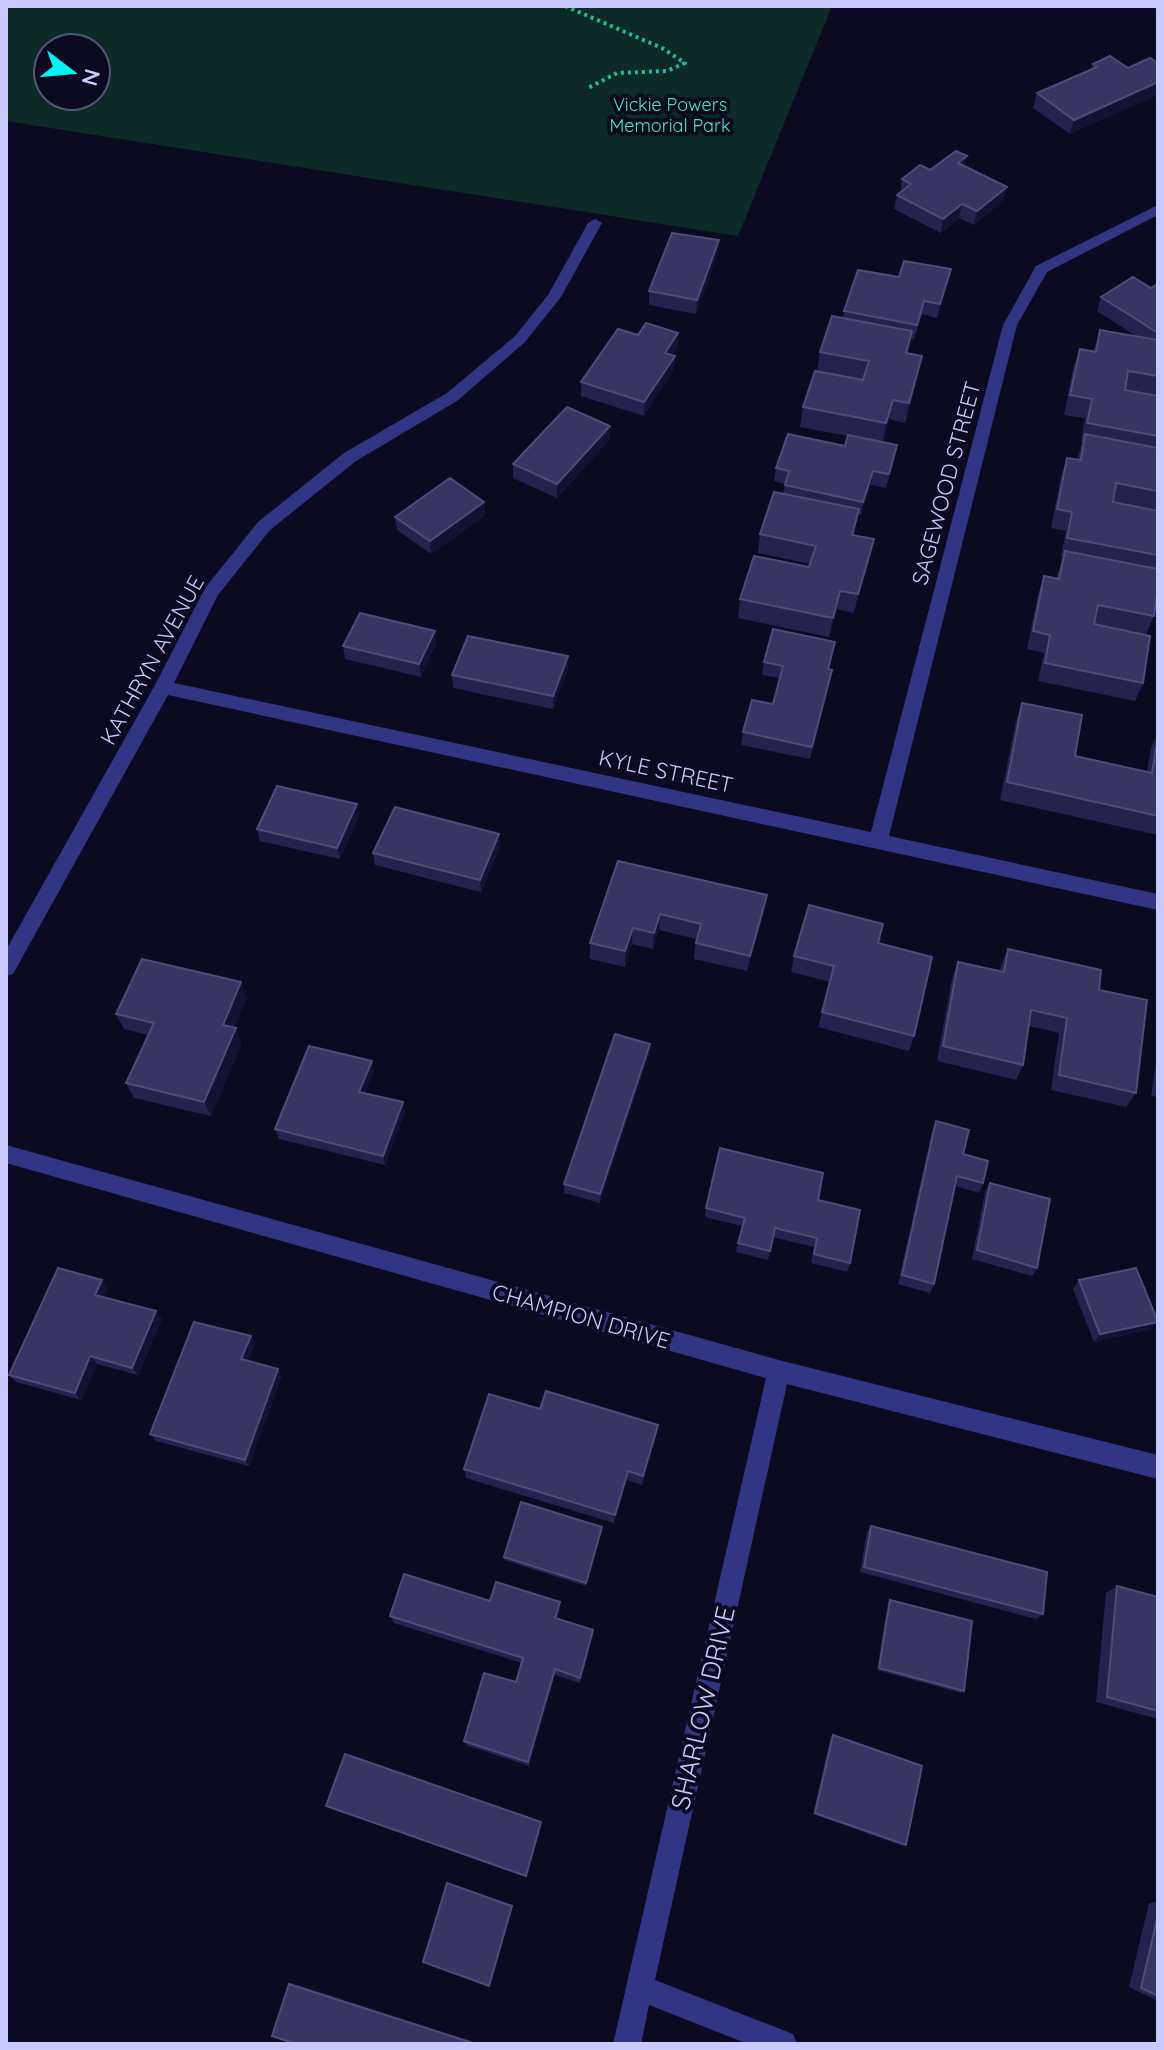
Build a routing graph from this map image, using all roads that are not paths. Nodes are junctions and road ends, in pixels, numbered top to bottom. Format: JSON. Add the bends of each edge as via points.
{"nodes":[{"id":1,"x":1158,"y":209,"type":"edge"},
{"id":2,"x":595,"y":223,"type":"dead end"},
{"id":3,"x":163,"y":687,"type":"junction"},
{"id":4,"x":878,"y":842,"type":"junction"},
{"id":5,"x":1158,"y":902,"type":"edge"},
{"id":6,"x":6,"y":968,"type":"edge"},
{"id":7,"x":6,"y":1154,"type":"edge"},
{"id":8,"x":779,"y":1371,"type":"junction"},
{"id":9,"x":1158,"y":1467,"type":"edge"},
{"id":10,"x":640,"y":1988,"type":"junction"},
{"id":11,"x":627,"y":2044,"type":"edge"},
{"id":12,"x":783,"y":2044,"type":"edge"}],
"edges":[{"from":1,"to":4,"type":"street","name":"SAGEWOOD STREET","via":[[1041,269],[1010,325]]},
{"from":2,"to":3,"type":"street","name":"KATHRYN AVENUE","via":[[554,297],[520,339],[452,397],[350,457],[264,526],[211,592]]},
{"from":3,"to":4,"type":"street","name":"KYLE STREET"},
{"from":3,"to":6,"type":"street","name":"KATHRYN AVENUE"},
{"from":4,"to":5,"type":"street","name":"KYLE STREET"},
{"from":7,"to":8,"type":"street","name":"CHAMPION DRIVE"},
{"from":8,"to":9,"type":"street","name":"CHAMPION DRIVE"},
{"from":8,"to":10,"type":"street","name":"SHARLOW DRIVE"},
{"from":10,"to":11,"type":"street","name":"SHARLOW DRIVE"},
{"from":10,"to":12,"type":"street"}]}
